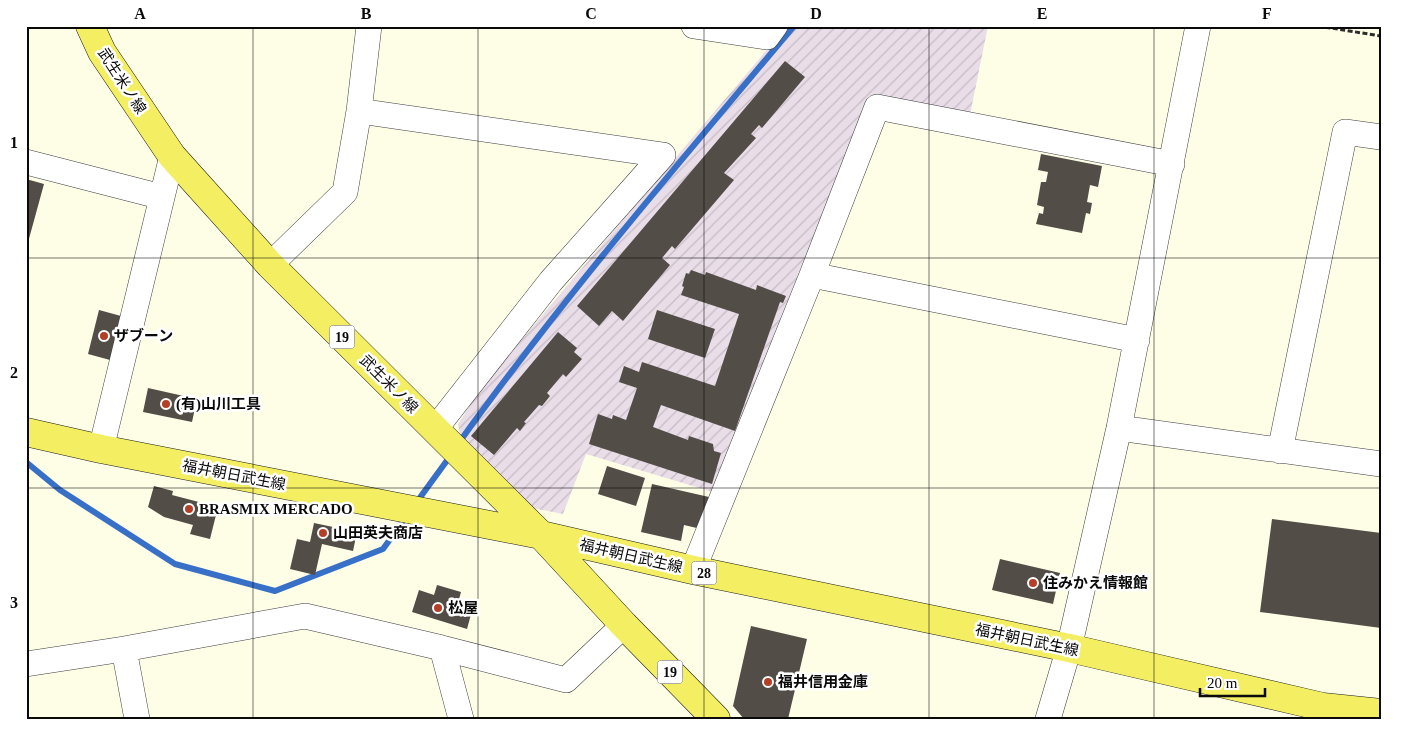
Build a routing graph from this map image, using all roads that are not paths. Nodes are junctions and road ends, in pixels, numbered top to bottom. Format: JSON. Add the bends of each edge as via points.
{"nodes":[{"id":1,"x":90,"y":26,"type":"edge"},
{"id":2,"x":369,"y":26,"type":"edge"},
{"id":3,"x":694,"y":26,"type":"edge"},
{"id":4,"x":776,"y":26,"type":"edge"},
{"id":5,"x":1198,"y":26,"type":"edge"},
{"id":6,"x":359,"y":111,"type":"junction"},
{"id":7,"x":1381,"y":137,"type":"edge"},
{"id":8,"x":172,"y":156,"type":"junction"},
{"id":9,"x":26,"y":162,"type":"edge"},
{"id":10,"x":1172,"y":164,"type":"junction"},
{"id":11,"x":162,"y":197,"type":"junction"},
{"id":12,"x":270,"y":265,"type":"junction"},
{"id":13,"x":812,"y":275,"type":"junction"},
{"id":14,"x":1137,"y":340,"type":"junction"},
{"id":15,"x":1119,"y":428,"type":"junction"},
{"id":16,"x":435,"y":429,"type":"junction"},
{"id":17,"x":26,"y":432,"type":"edge"},
{"id":18,"x":101,"y":449,"type":"junction"},
{"id":19,"x":1280,"y":451,"type":"junction"},
{"id":20,"x":1381,"y":464,"type":"edge"},
{"id":21,"x":541,"y":535,"type":"junction"},
{"id":22,"x":693,"y":570,"type":"junction"},
{"id":23,"x":624,"y":625,"type":"junction"},
{"id":24,"x":442,"y":648,"type":"junction"},
{"id":25,"x":1069,"y":648,"type":"junction"},
{"id":26,"x":124,"y":649,"type":"junction"},
{"id":27,"x":26,"y":664,"type":"edge"},
{"id":28,"x":1381,"y":713,"type":"edge"},
{"id":29,"x":137,"y":719,"type":"edge"},
{"id":30,"x":461,"y":719,"type":"edge"},
{"id":31,"x":716,"y":719,"type":"edge"},
{"id":32,"x":1048,"y":719,"type":"edge"}],
"edges":[{"from":1,"to":8,"type":"main road","name":"武生米ノ線","number":"19","via":[[102,52]]},
{"from":2,"to":6,"type":"street"},
{"from":3,"to":4,"type":"street","via":[[767,37]]},
{"from":5,"to":10,"type":"street"},
{"from":6,"to":12,"type":"street","via":[[345,192]]},
{"from":6,"to":16,"type":"street","via":[[663,155],[551,281]]},
{"from":7,"to":19,"type":"street","via":[[1345,132]]},
{"from":8,"to":11,"type":"street"},
{"from":8,"to":12,"type":"main road","name":"武生米ノ線","number":"19"},
{"from":9,"to":11,"type":"street"},
{"from":10,"to":13,"type":"street","via":[[877,107]]},
{"from":10,"to":14,"type":"street"},
{"from":11,"to":18,"type":"street"},
{"from":12,"to":16,"type":"main road","name":"武生米ノ線","number":"19"},
{"from":13,"to":14,"type":"street"},
{"from":13,"to":22,"type":"street"},
{"from":14,"to":15,"type":"street"},
{"from":15,"to":19,"type":"street"},
{"from":15,"to":25,"type":"street"},
{"from":16,"to":21,"type":"main road","name":"武生米ノ線","number":"19"},
{"from":17,"to":18,"type":"main road","name":"福井朝日武生線","number":"28"},
{"from":18,"to":21,"type":"main road","name":"福井朝日武生線","number":"28"},
{"from":19,"to":20,"type":"street"},
{"from":21,"to":22,"type":"main road","name":"福井朝日武生線","number":"28"},
{"from":21,"to":23,"type":"main road","name":"武生米ノ線","number":"19"},
{"from":22,"to":25,"type":"main road","name":"福井朝日武生線","number":"28"},
{"from":23,"to":24,"type":"street","via":[[566,680]]},
{"from":23,"to":31,"type":"main road","name":"武生米ノ線","number":"19"},
{"from":24,"to":26,"type":"street","via":[[305,616]]},
{"from":24,"to":30,"type":"street"},
{"from":25,"to":28,"type":"main road","name":"福井朝日武生線","number":"28","via":[[1323,707]]},
{"from":25,"to":32,"type":"street"},
{"from":26,"to":27,"type":"street"},
{"from":26,"to":29,"type":"street"}]}
